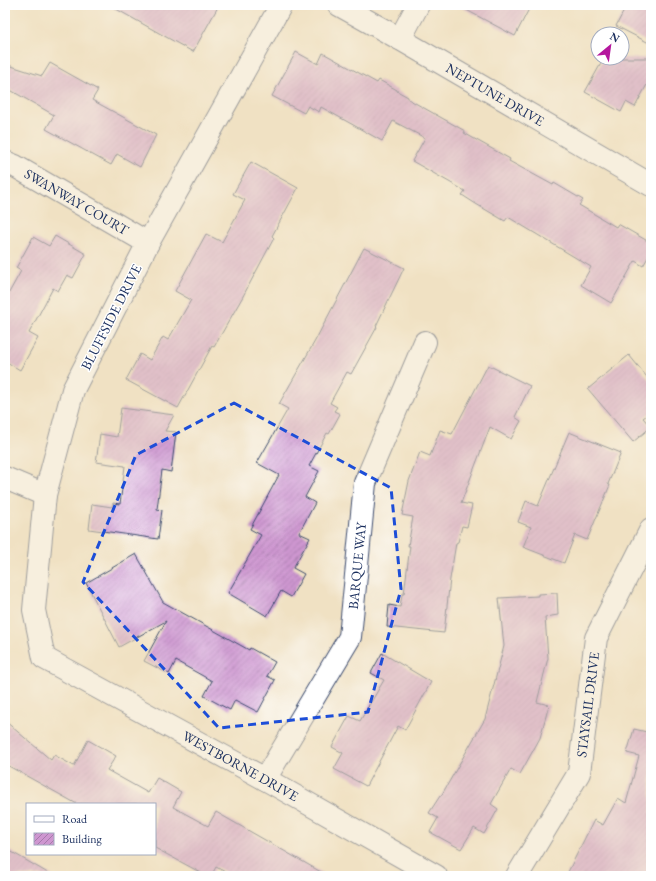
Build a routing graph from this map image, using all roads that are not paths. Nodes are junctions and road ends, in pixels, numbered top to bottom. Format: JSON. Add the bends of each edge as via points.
{"nodes":[{"id":1,"x":281,"y":5,"type":"edge"},
{"id":2,"x":339,"y":5,"type":"edge"},
{"id":3,"x":418,"y":5,"type":"edge"},
{"id":4,"x":400,"y":39,"type":"junction"},
{"id":5,"x":5,"y":162,"type":"edge"},
{"id":6,"x":650,"y":182,"type":"edge"},
{"id":7,"x":148,"y":243,"type":"junction"},
{"id":8,"x":425,"y":342,"type":"dead end"},
{"id":9,"x":5,"y":478,"type":"edge"},
{"id":10,"x":45,"y":495,"type":"junction"},
{"id":11,"x":651,"y":528,"type":"edge"},
{"id":12,"x":44,"y":658,"type":"joint"},
{"id":13,"x":265,"y":779,"type":"junction"},
{"id":14,"x":436,"y":876,"type":"edge"},
{"id":15,"x":518,"y":876,"type":"edge"}],
"edges":[{"from":1,"to":7,"type":"street","name":"BLUFFSIDE DRIVE"},
{"from":2,"to":4,"type":"street","name":"NEPTUNE DRIVE"},
{"from":3,"to":4,"type":"street"},
{"from":4,"to":6,"type":"street","name":"NEPTUNE DRIVE"},
{"from":5,"to":7,"type":"street","name":"SWANWAY COURT"},
{"from":7,"to":10,"type":"street","name":"BLUFFSIDE DRIVE","via":[[73,390]]},
{"from":8,"to":13,"type":"street","name":"BARQUE WAY","via":[[366,483],[350,637]]},
{"from":9,"to":10,"type":"street"},
{"from":10,"to":12,"type":"street","name":"BLUFFSIDE DRIVE","via":[[34,610]]},
{"from":11,"to":15,"type":"street","name":"STAYSAIL DRIVE","via":[[596,638],[579,773]]},
{"from":12,"to":13,"type":"street","name":"WESTBORNE DRIVE"},
{"from":13,"to":14,"type":"street","name":"WESTBORNE DRIVE"}]}
